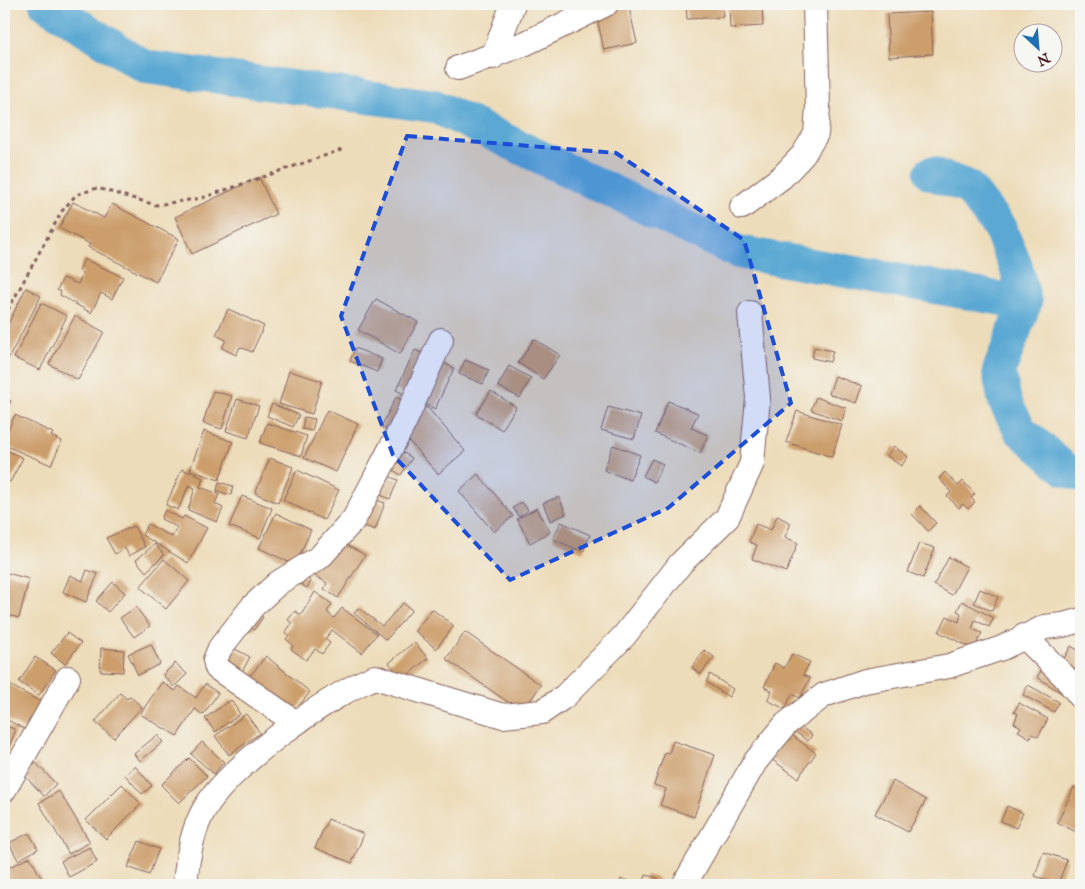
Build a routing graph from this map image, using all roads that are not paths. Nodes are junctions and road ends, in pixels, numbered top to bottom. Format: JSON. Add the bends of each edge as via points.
{"nodes":[{"id":1,"x":513,"y":4,"type":"edge"},
{"id":2,"x":606,"y":4,"type":"edge"},
{"id":3,"x":815,"y":4,"type":"edge"},
{"id":4,"x":493,"y":57,"type":"junction"},
{"id":5,"x":458,"y":68,"type":"dead end"},
{"id":6,"x":742,"y":207,"type":"dead end"},
{"id":7,"x":750,"y":312,"type":"dead end"},
{"id":8,"x":442,"y":340,"type":"dead end"},
{"id":9,"x":1081,"y":620,"type":"edge"},
{"id":10,"x":1024,"y":636,"type":"junction"},
{"id":11,"x":68,"y":678,"type":"dead end"},
{"id":12,"x":1081,"y":697,"type":"edge"},
{"id":13,"x":296,"y":723,"type":"junction"},
{"id":14,"x":4,"y":790,"type":"edge"},
{"id":15,"x":184,"y":885,"type":"edge"},
{"id":16,"x":684,"y":885,"type":"edge"}],
"edges":[{"from":1,"to":4,"type":"street"},
{"from":2,"to":4,"type":"street"},
{"from":3,"to":6,"type":"street","via":[[816,134],[803,155],[782,177]]},
{"from":4,"to":5,"type":"street"},
{"from":7,"to":13,"type":"street","via":[[758,398],[752,463],[727,518],[682,563],[624,636],[565,696],[542,712],[504,716],[375,677],[355,685]]},
{"from":8,"to":13,"type":"street","via":[[404,423],[354,519],[320,557],[278,583],[253,606],[220,648],[215,660],[217,668]]},
{"from":9,"to":10,"type":"street","via":[[1045,627]]},
{"from":10,"to":12,"type":"street"},
{"from":10,"to":16,"type":"street","via":[[1002,648],[949,666],[865,681],[824,695],[786,724],[755,762]]},
{"from":11,"to":14,"type":"street"},
{"from":13,"to":15,"type":"street","via":[[234,772],[205,809],[194,836]]}]}
